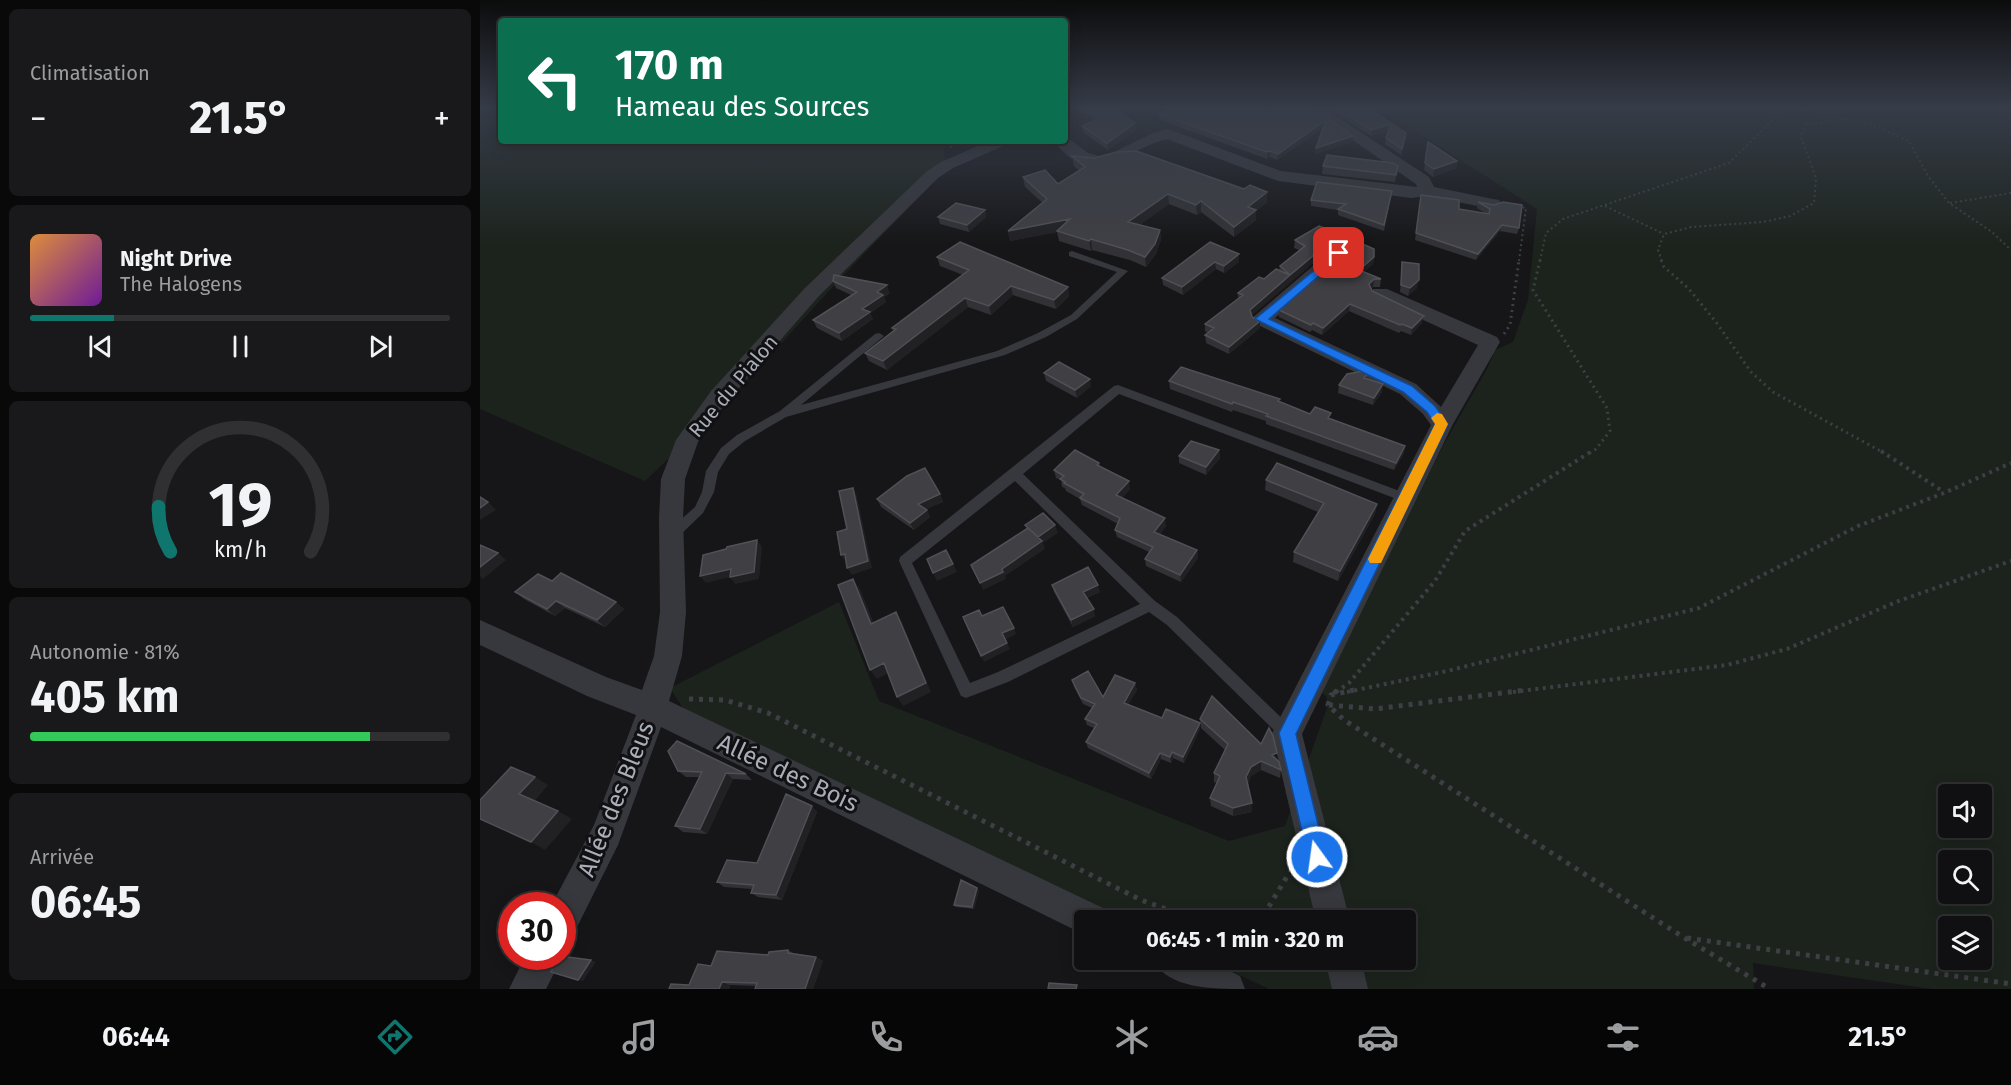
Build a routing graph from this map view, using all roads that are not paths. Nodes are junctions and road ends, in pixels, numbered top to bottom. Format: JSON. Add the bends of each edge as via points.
{"nodes":[{"id":1,"x":974,"y":153,"type":"edge"},
{"id":2,"x":1078,"y":153,"type":"edge"},
{"id":3,"x":1121,"y":153,"type":"edge"},
{"id":4,"x":1218,"y":153,"type":"edge"},
{"id":5,"x":1381,"y":153,"type":"edge"},
{"id":6,"x":1427,"y":191,"type":"junction"},
{"id":7,"x":1493,"y":204,"type":"edge"},
{"id":8,"x":1355,"y":239,"type":"dead end"},
{"id":9,"x":1072,"y":254,"type":"dead end"},
{"id":10,"x":1380,"y":293,"type":"edge"},
{"id":11,"x":879,"y":336,"type":"dead end"},
{"id":12,"x":782,"y":414,"type":"junction"},
{"id":13,"x":1442,"y":424,"type":"junction"},
{"id":14,"x":1015,"y":474,"type":"junction"},
{"id":15,"x":1406,"y":498,"type":"junction"},
{"id":16,"x":671,"y":536,"type":"junction"},
{"id":17,"x":1150,"y":605,"type":"junction"},
{"id":18,"x":480,"y":632,"type":"edge"},
{"id":19,"x":654,"y":708,"type":"junction"},
{"id":20,"x":1292,"y":723,"type":"junction"},
{"id":21,"x":576,"y":894,"type":"edge"},
{"id":22,"x":1330,"y":910,"type":"edge"},
{"id":23,"x":1074,"y":912,"type":"edge"},
{"id":24,"x":537,"y":970,"type":"edge"},
{"id":25,"x":1190,"y":970,"type":"edge"},
{"id":26,"x":1345,"y":970,"type":"edge"},
{"id":27,"x":527,"y":989,"type":"edge"},
{"id":28,"x":1227,"y":989,"type":"edge"},
{"id":29,"x":1350,"y":989,"type":"edge"}],
"edges":[{"from":1,"to":16,"type":"street","name":"Rue du Pialon","via":[[932,175],[812,292],[719,396],[687,440],[680,459],[674,479]]},
{"from":2,"to":3,"type":"street","via":[[1087,160],[1100,161]]},
{"from":4,"to":6,"type":"street","via":[[1278,176],[1411,193]]},
{"from":5,"to":6,"type":"street","via":[[1423,181]]},
{"from":6,"to":7,"type":"street"},
{"from":8,"to":13,"type":"street","via":[[1261,319],[1407,389]]},
{"from":9,"to":12,"type":"lane","via":[[1124,271],[1074,317],[1042,335],[1001,353]]},
{"from":10,"to":13,"type":"street","via":[[1490,342]]},
{"from":11,"to":12,"type":"lane"},
{"from":12,"to":16,"type":"lane","via":[[725,451],[712,471],[699,510]]},
{"from":13,"to":15,"type":"street"},
{"from":14,"to":15,"type":"lane","via":[[1118,389]]},
{"from":14,"to":17,"type":"lane"},
{"from":14,"to":17,"type":"lane","via":[[905,561],[966,691]]},
{"from":15,"to":20,"type":"street"},
{"from":16,"to":19,"type":"street","name":"Rue du Pialon","via":[[673,612],[668,656]]},
{"from":17,"to":20,"type":"lane"},
{"from":18,"to":19,"type":"street","name":"Allée des Bois","via":[[597,687]]},
{"from":19,"to":21,"type":"street","name":"Allée des Bleus","via":[[607,834]]},
{"from":19,"to":23,"type":"street","name":"Allée des Bois"},
{"from":20,"to":22,"type":"street","via":[[1312,836]]},
{"from":24,"to":27,"type":"street"},
{"from":25,"to":28,"type":"street"},
{"from":26,"to":29,"type":"street"}]}
